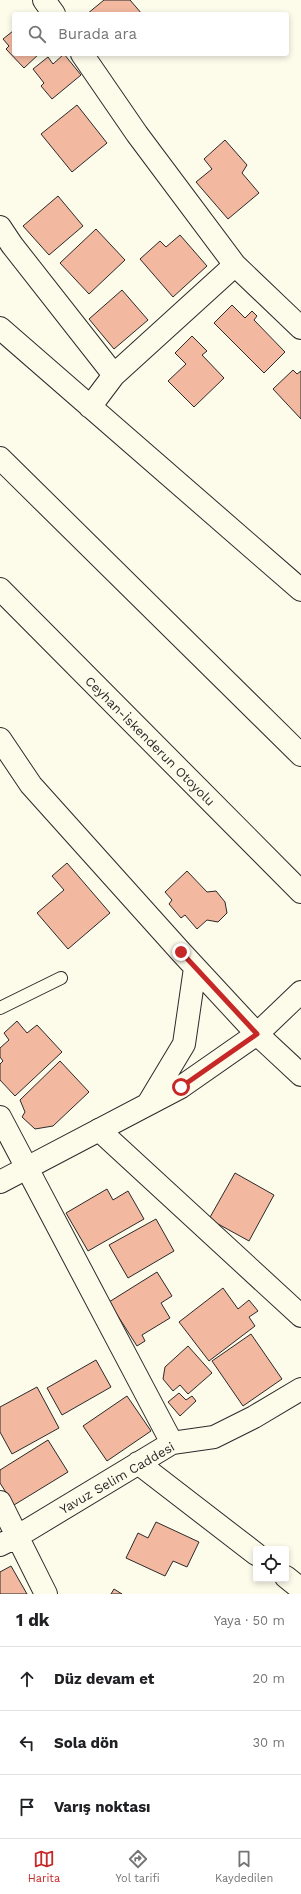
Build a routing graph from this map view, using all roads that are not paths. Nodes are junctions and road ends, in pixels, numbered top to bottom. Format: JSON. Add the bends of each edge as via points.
{"nodes":[{"id":1,"x":44,"y":0,"type":"edge"},
{"id":2,"x":53,"y":12,"type":"edge"},
{"id":3,"x":83,"y":56,"type":"edge"},
{"id":4,"x":0,"y":226,"type":"edge"},
{"id":5,"x":235,"y":265,"type":"junction"},
{"id":6,"x":0,"y":328,"type":"edge"},
{"id":7,"x":301,"y":328,"type":"edge"},
{"id":8,"x":114,"y":375,"type":"junction"},
{"id":9,"x":90,"y":407,"type":"junction"},
{"id":10,"x":0,"y":458,"type":"edge"},
{"id":11,"x":0,"y":589,"type":"edge"},
{"id":12,"x":301,"y":590,"type":"edge"},
{"id":13,"x":0,"y":739,"type":"edge"},
{"id":14,"x":301,"y":755,"type":"edge"},
{"id":15,"x":301,"y":892,"type":"edge"},
{"id":16,"x":195,"y":968,"type":"junction"},
{"id":17,"x":61,"y":978,"type":"dead end"},
{"id":18,"x":298,"y":994,"type":"edge"},
{"id":19,"x":0,"y":1008,"type":"edge"},
{"id":20,"x":257,"y":1034,"type":"junction"},
{"id":21,"x":301,"y":1075,"type":"edge"},
{"id":22,"x":147,"y":1105,"type":"junction"},
{"id":23,"x":0,"y":1117,"type":"edge"},
{"id":24,"x":99,"y":1130,"type":"junction"},
{"id":25,"x":8,"y":1142,"type":"edge"},
{"id":26,"x":26,"y":1169,"type":"junction"},
{"id":27,"x":0,"y":1182,"type":"edge"},
{"id":28,"x":301,"y":1316,"type":"edge"},
{"id":29,"x":301,"y":1388,"type":"edge"},
{"id":30,"x":172,"y":1443,"type":"junction"},
{"id":31,"x":138,"y":1463,"type":"junction"},
{"id":32,"x":0,"y":1502,"type":"edge"},
{"id":33,"x":9,"y":1541,"type":"edge"},
{"id":34,"x":253,"y":1552,"type":"edge"},
{"id":35,"x":289,"y":1579,"type":"edge"},
{"id":36,"x":301,"y":1589,"type":"edge"},
{"id":37,"x":46,"y":1594,"type":"edge"}],
"edges":[{"from":1,"to":2,"type":"main road"},
{"from":3,"to":5,"type":"main road","via":[[137,134]]},
{"from":4,"to":8,"type":"main road","via":[[12,245]]},
{"from":5,"to":7,"type":"main road"},
{"from":5,"to":8,"type":"main road"},
{"from":6,"to":9,"type":"main road"},
{"from":8,"to":9,"type":"main road"},
{"from":9,"to":12,"type":"main road"},
{"from":10,"to":14,"type":"main road"},
{"from":11,"to":15,"type":"main road","name":"Ceyhan-İskenderun Otoyolu"},
{"from":13,"to":16,"type":"main road","via":[[31,785]]},
{"from":16,"to":20,"type":"main road"},
{"from":16,"to":22,"type":"main road","via":[[184,1044]]},
{"from":17,"to":19,"type":"lane"},
{"from":18,"to":20,"type":"main road"},
{"from":20,"to":21,"type":"main road"},
{"from":20,"to":22,"type":"main road","via":[[181,1087]]},
{"from":22,"to":24,"type":"main road"},
{"from":23,"to":25,"type":"main road"},
{"from":24,"to":26,"type":"main road"},
{"from":24,"to":28,"type":"main road"},
{"from":25,"to":26,"type":"main road"},
{"from":26,"to":27,"type":"main road"},
{"from":26,"to":30,"type":"main road"},
{"from":29,"to":30,"type":"main road","name":"Yavuz Selim Caddesi","via":[[214,1438]]},
{"from":30,"to":31,"type":"main road","name":"Yavuz Selim Caddesi"},
{"from":31,"to":33,"type":"main road","name":"Yavuz Selim Caddesi"},
{"from":31,"to":34,"type":"main road"},
{"from":32,"to":33,"type":"main road"},
{"from":33,"to":37,"type":"main road"},
{"from":35,"to":36,"type":"main road"}]}
